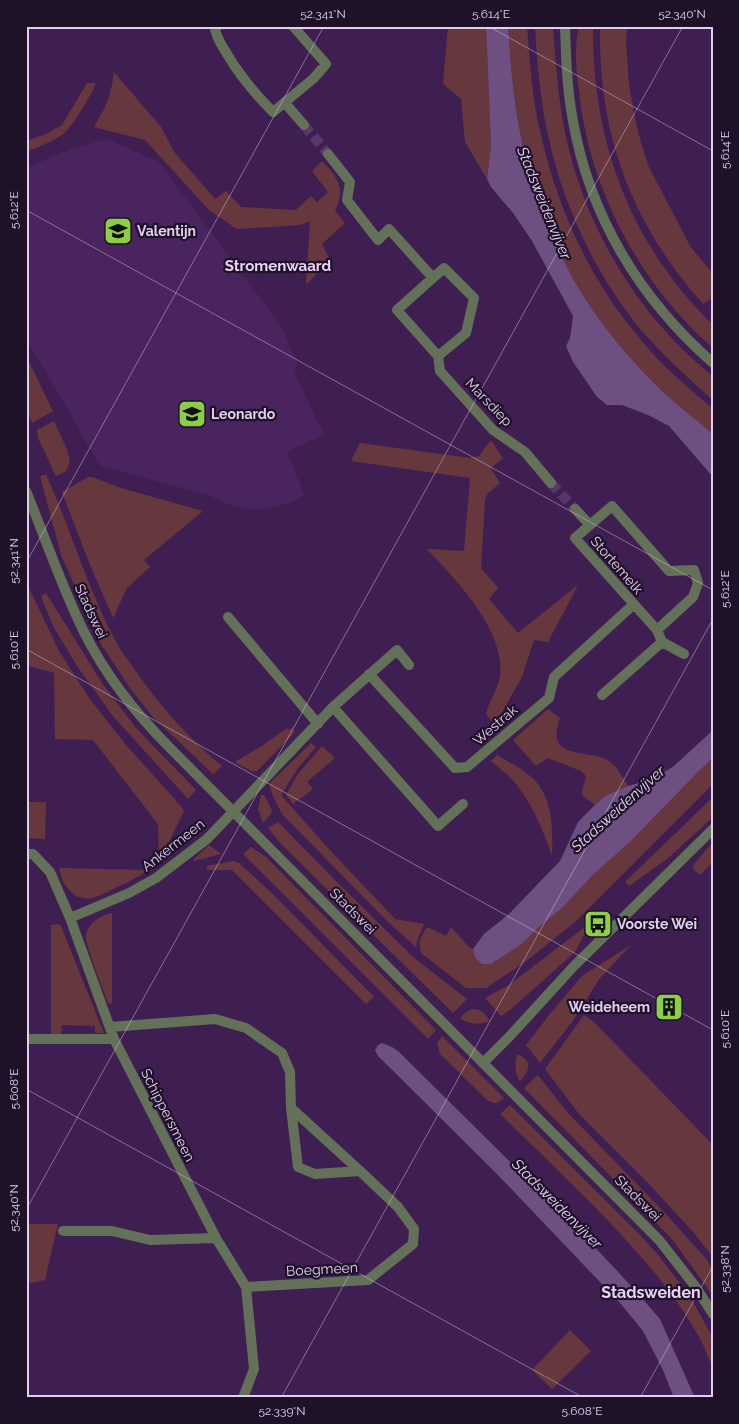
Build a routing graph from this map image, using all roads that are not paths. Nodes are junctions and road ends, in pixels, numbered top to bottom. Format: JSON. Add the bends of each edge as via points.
{"nodes":[{"id":1,"x":218,"y":26,"type":"edge"},
{"id":2,"x":293,"y":26,"type":"edge"},
{"id":3,"x":565,"y":26,"type":"edge"},
{"id":4,"x":285,"y":102,"type":"junction"},
{"id":5,"x":304,"y":125,"type":"tunnel mouth"},
{"id":6,"x":328,"y":154,"type":"tunnel mouth"},
{"id":7,"x":432,"y":278,"type":"junction"},
{"id":8,"x":438,"y":356,"type":"junction"},
{"id":9,"x":713,"y":363,"type":"edge"},
{"id":10,"x":551,"y":483,"type":"tunnel mouth"},
{"id":11,"x":26,"y":491,"type":"edge"},
{"id":12,"x":575,"y":509,"type":"tunnel mouth"},
{"id":13,"x":590,"y":525,"type":"junction"},
{"id":14,"x":634,"y":604,"type":"junction"},
{"id":15,"x":228,"y":617,"type":"dead end"},
{"id":16,"x":657,"y":630,"type":"junction"},
{"id":17,"x":662,"y":642,"type":"junction"},
{"id":18,"x":684,"y":654,"type":"dead end"},
{"id":19,"x":409,"y":665,"type":"dead end"},
{"id":20,"x":370,"y":674,"type":"junction"},
{"id":21,"x":602,"y":695,"type":"dead end"},
{"id":22,"x":333,"y":707,"type":"junction"},
{"id":23,"x":318,"y":724,"type":"junction"},
{"id":24,"x":463,"y":804,"type":"dead end"},
{"id":25,"x":234,"y":811,"type":"junction"},
{"id":26,"x":713,"y":829,"type":"edge"},
{"id":27,"x":26,"y":854,"type":"edge"},
{"id":28,"x":70,"y":918,"type":"junction"},
{"id":29,"x":110,"y":1027,"type":"junction"},
{"id":30,"x":26,"y":1039,"type":"edge"},
{"id":31,"x":114,"y":1039,"type":"junction"},
{"id":32,"x":483,"y":1062,"type":"junction"},
{"id":33,"x":291,"y":1108,"type":"junction"},
{"id":34,"x":360,"y":1170,"type":"junction"},
{"id":35,"x":63,"y":1231,"type":"dead end"},
{"id":36,"x":216,"y":1238,"type":"junction"},
{"id":37,"x":246,"y":1287,"type":"junction"},
{"id":38,"x":713,"y":1314,"type":"edge"},
{"id":39,"x":243,"y":1398,"type":"edge"}],
"edges":[{"from":1,"to":4,"type":"street","via":[[216,37],[257,96],[273,112]]},
{"from":2,"to":4,"type":"street","via":[[326,64]]},
{"from":3,"to":9,"type":"street","via":[[574,130],[586,175],[607,226],[652,300],[693,346]]},
{"from":4,"to":5,"type":"street"},
{"from":6,"to":7,"type":"street","via":[[350,182],[347,200],[378,240],[389,229]]},
{"from":7,"to":8,"type":"street","name":"Marsdiep","via":[[397,310]]},
{"from":7,"to":8,"type":"street","via":[[444,268],[474,298],[466,333]]},
{"from":8,"to":10,"type":"street","name":"Marsdiep","via":[[440,371],[493,430],[525,452]]},
{"from":11,"to":25,"type":"street","name":"Stadswei","via":[[83,630],[119,690],[151,729]]},
{"from":12,"to":13,"type":"street"},
{"from":13,"to":14,"type":"street","name":"Stortemelk","via":[[575,538]]},
{"from":13,"to":16,"type":"street","name":"Stortemelk","via":[[612,506],[669,571],[694,570],[698,583],[693,597]]},
{"from":14,"to":16,"type":"street","name":"Stortemelk"},
{"from":14,"to":20,"type":"street","name":"Westrak","via":[[554,677],[549,698],[467,767],[454,768]]},
{"from":15,"to":23,"type":"street"},
{"from":16,"to":17,"type":"street","name":"Stortemelk"},
{"from":17,"to":18,"type":"street"},
{"from":17,"to":21,"type":"street"},
{"from":19,"to":20,"type":"street","via":[[397,650]]},
{"from":20,"to":22,"type":"street"},
{"from":22,"to":23,"type":"street"},
{"from":22,"to":24,"type":"street","via":[[438,826]]},
{"from":23,"to":25,"type":"street"},
{"from":25,"to":28,"type":"street","name":"Ankermeen","via":[[207,839],[156,878]]},
{"from":25,"to":32,"type":"street","name":"Stadswei"},
{"from":26,"to":32,"type":"street","via":[[574,966]]},
{"from":27,"to":28,"type":"street","name":"Schippersmeen","via":[[33,854],[50,872]]},
{"from":28,"to":29,"type":"street","name":"Schippersmeen"},
{"from":29,"to":31,"type":"street","name":"Schippersmeen"},
{"from":29,"to":33,"type":"street","via":[[215,1019],[246,1028],[282,1052],[290,1072]]},
{"from":30,"to":31,"type":"street"},
{"from":31,"to":36,"type":"street","name":"Schippersmeen"},
{"from":32,"to":38,"type":"street","name":"Stadswei","via":[[660,1240]]},
{"from":33,"to":34,"type":"street","name":"Boegmeen"},
{"from":33,"to":34,"type":"street","via":[[298,1167],[315,1174]]},
{"from":34,"to":37,"type":"street","name":"Boegmeen","via":[[398,1207],[414,1229],[413,1244],[368,1280]]},
{"from":35,"to":36,"type":"street","via":[[112,1230],[150,1240]]},
{"from":36,"to":37,"type":"street","name":"Schippersmeen"},
{"from":37,"to":39,"type":"street","name":"Schippersmeen","via":[[254,1369]]}]}
